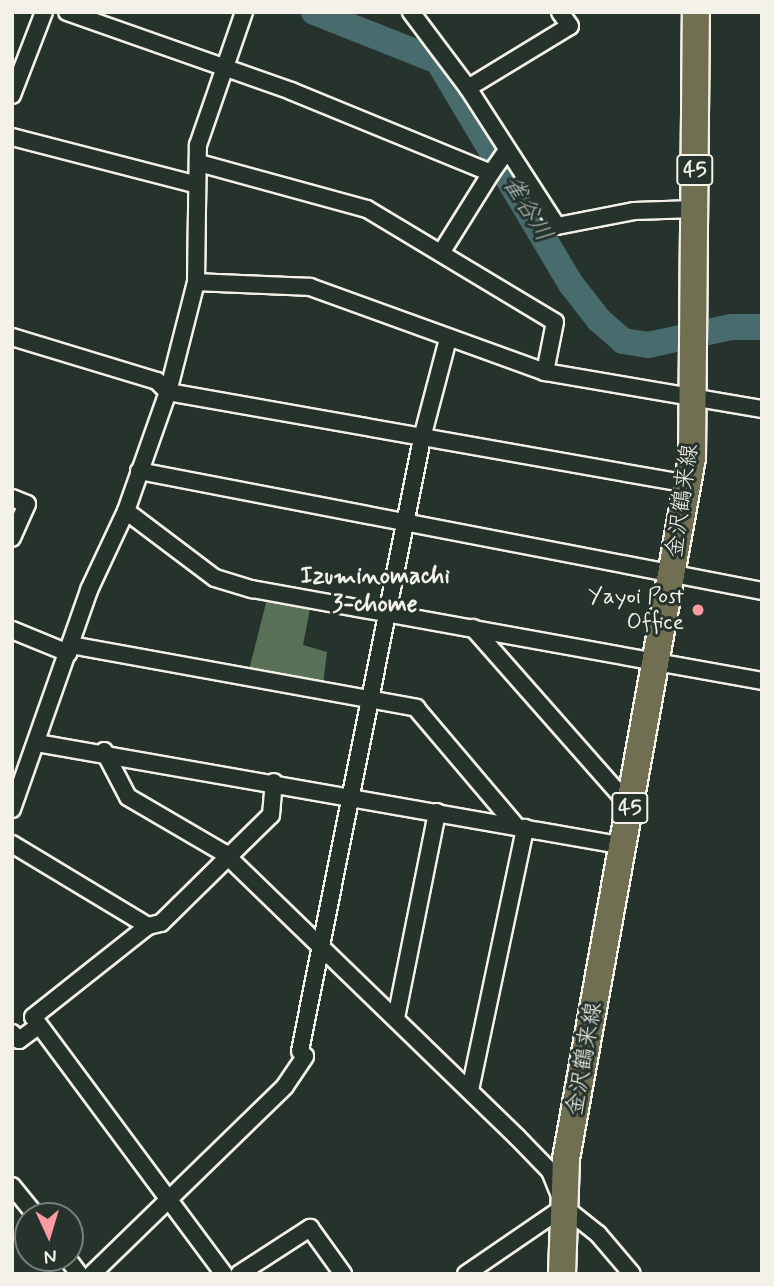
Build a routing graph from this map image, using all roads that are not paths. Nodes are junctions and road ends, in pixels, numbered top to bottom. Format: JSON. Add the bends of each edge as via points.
{"nodes":[{"id":1,"x":44,"y":12,"type":"edge"},
{"id":2,"x":67,"y":12,"type":"edge"},
{"id":3,"x":244,"y":12,"type":"edge"},
{"id":4,"x":411,"y":12,"type":"edge"},
{"id":5,"x":561,"y":12,"type":"edge"},
{"id":6,"x":696,"y":12,"type":"edge"},
{"id":7,"x":225,"y":69,"type":"junction"},
{"id":8,"x":468,"y":88,"type":"junction"},
{"id":9,"x":12,"y":95,"type":"edge"},
{"id":10,"x":12,"y":137,"type":"edge"},
{"id":11,"x":505,"y":152,"type":"junction"},
{"id":12,"x":199,"y":163,"type":"junction"},
{"id":13,"x":492,"y":171,"type":"junction"},
{"id":14,"x":197,"y":186,"type":"junction"},
{"id":15,"x":695,"y":209,"type":"junction"},
{"id":16,"x":441,"y":253,"type":"junction"},
{"id":17,"x":196,"y":282,"type":"junction"},
{"id":18,"x":12,"y":337,"type":"edge"},
{"id":19,"x":448,"y":339,"type":"junction"},
{"id":20,"x":545,"y":372,"type":"junction"},
{"id":21,"x":168,"y":392,"type":"junction"},
{"id":22,"x":693,"y":397,"type":"junction"},
{"id":23,"x":762,"y":410,"type":"edge"},
{"id":24,"x":422,"y":438,"type":"junction"},
{"id":25,"x":139,"y":471,"type":"junction"},
{"id":26,"x":688,"y":484,"type":"junction"},
{"id":27,"x":12,"y":498,"type":"edge"},
{"id":28,"x":126,"y":511,"type":"junction"},
{"id":29,"x":407,"y":523,"type":"junction"},
{"id":30,"x":12,"y":538,"type":"edge"},
{"id":31,"x":673,"y":574,"type":"junction"},
{"id":32,"x":762,"y":591,"type":"edge"},
{"id":33,"x":389,"y":611,"type":"junction"},
{"id":34,"x":473,"y":628,"type":"junction"},
{"id":35,"x":12,"y":630,"type":"edge"},
{"id":36,"x":69,"y":649,"type":"junction"},
{"id":37,"x":656,"y":663,"type":"junction"},
{"id":38,"x":762,"y":681,"type":"edge"},
{"id":39,"x":369,"y":697,"type":"junction"},
{"id":40,"x":37,"y":743,"type":"junction"},
{"id":41,"x":104,"y":751,"type":"junction"},
{"id":42,"x":274,"y":782,"type":"junction"},
{"id":43,"x":350,"y":797,"type":"junction"},
{"id":44,"x":630,"y":806,"type":"junction"},
{"id":45,"x":12,"y":809,"type":"edge"},
{"id":46,"x":437,"y":812,"type":"junction"},
{"id":47,"x":520,"y":827,"type":"junction"},
{"id":48,"x":12,"y":844,"type":"edge"},
{"id":49,"x":624,"y":846,"type":"junction"},
{"id":50,"x":228,"y":857,"type":"junction"},
{"id":51,"x":148,"y":926,"type":"junction"},
{"id":52,"x":322,"y":948,"type":"junction"},
{"id":53,"x":396,"y":1018,"type":"junction"},
{"id":54,"x":38,"y":1026,"type":"junction"},
{"id":55,"x":12,"y":1033,"type":"edge"},
{"id":56,"x":470,"y":1090,"type":"junction"},
{"id":57,"x":12,"y":1186,"type":"edge"},
{"id":58,"x":172,"y":1199,"type":"junction"},
{"id":59,"x":25,"y":1202,"type":"edge"},
{"id":60,"x":564,"y":1207,"type":"junction"},
{"id":61,"x":92,"y":1274,"type":"edge"},
{"id":62,"x":224,"y":1274,"type":"edge"},
{"id":63,"x":239,"y":1274,"type":"edge"},
{"id":64,"x":343,"y":1274,"type":"edge"},
{"id":65,"x":466,"y":1274,"type":"edge"},
{"id":66,"x":562,"y":1274,"type":"edge"},
{"id":67,"x":632,"y":1274,"type":"edge"}],
"edges":[{"from":1,"to":9,"type":"street"},
{"from":2,"to":7,"type":"street"},
{"from":3,"to":7,"type":"street"},
{"from":4,"to":8,"type":"street"},
{"from":5,"to":8,"type":"street","via":[[570,26]]},
{"from":6,"to":15,"type":"main road","name":"金沢鶴来線","number":"45"},
{"from":7,"to":12,"type":"street","via":[[206,115],[198,145]]},
{"from":7,"to":13,"type":"street"},
{"from":8,"to":11,"type":"street"},
{"from":10,"to":14,"type":"street"},
{"from":11,"to":13,"type":"street"},
{"from":11,"to":15,"type":"street","via":[[557,226],[634,211]]},
{"from":12,"to":14,"type":"street"},
{"from":12,"to":16,"type":"street","via":[[367,209]]},
{"from":13,"to":16,"type":"street"},
{"from":14,"to":17,"type":"street"},
{"from":15,"to":22,"type":"main road","name":"金沢鶴来線","number":"45"},
{"from":16,"to":20,"type":"street","via":[[555,322]]},
{"from":17,"to":19,"type":"street","via":[[310,287],[369,305]]},
{"from":17,"to":21,"type":"street"},
{"from":18,"to":21,"type":"street","via":[[157,381]]},
{"from":19,"to":20,"type":"street"},
{"from":19,"to":24,"type":"street"},
{"from":20,"to":22,"type":"street"},
{"from":21,"to":24,"type":"street"},
{"from":21,"to":25,"type":"street"},
{"from":22,"to":23,"type":"street"},
{"from":22,"to":26,"type":"main road","name":"金沢鶴来線","number":"45"},
{"from":24,"to":26,"type":"street"},
{"from":24,"to":29,"type":"street"},
{"from":25,"to":28,"type":"street"},
{"from":25,"to":29,"type":"street"},
{"from":26,"to":31,"type":"main road","name":"金沢鶴来線","number":"45"},
{"from":27,"to":30,"type":"street","via":[[27,505]]},
{"from":28,"to":33,"type":"street","via":[[215,578],[252,589]]},
{"from":28,"to":36,"type":"street","via":[[111,537]]},
{"from":29,"to":31,"type":"street"},
{"from":29,"to":33,"type":"street"},
{"from":31,"to":32,"type":"street"},
{"from":31,"to":37,"type":"main road","name":"金沢鶴来線","number":"45"},
{"from":33,"to":34,"type":"street"},
{"from":33,"to":39,"type":"street"},
{"from":34,"to":37,"type":"street"},
{"from":34,"to":44,"type":"street"},
{"from":35,"to":36,"type":"street"},
{"from":36,"to":39,"type":"street"},
{"from":36,"to":40,"type":"street"},
{"from":37,"to":38,"type":"street"},
{"from":37,"to":44,"type":"main road","name":"金沢鶴来線","number":"45"},
{"from":39,"to":43,"type":"street"},
{"from":39,"to":47,"type":"street","via":[[416,708]]},
{"from":40,"to":41,"type":"street"},
{"from":40,"to":45,"type":"street"},
{"from":41,"to":42,"type":"street"},
{"from":41,"to":50,"type":"street","via":[[128,797]]},
{"from":42,"to":43,"type":"street"},
{"from":42,"to":50,"type":"street","via":[[271,815]]},
{"from":43,"to":46,"type":"street"},
{"from":43,"to":52,"type":"street"},
{"from":44,"to":49,"type":"main road","name":"金沢鶴来線","number":"45"},
{"from":46,"to":47,"type":"street"},
{"from":46,"to":53,"type":"street"},
{"from":47,"to":49,"type":"street"},
{"from":47,"to":56,"type":"street"},
{"from":48,"to":51,"type":"street"},
{"from":49,"to":60,"type":"main road","name":"金沢鶴来線","number":"45","via":[[566,1159]]},
{"from":50,"to":51,"type":"street","via":[[161,923]]},
{"from":50,"to":52,"type":"street"},
{"from":51,"to":54,"type":"street","via":[[33,1017]]},
{"from":52,"to":53,"type":"street"},
{"from":52,"to":58,"type":"street","via":[[302,1054],[285,1086]]},
{"from":53,"to":56,"type":"street"},
{"from":54,"to":55,"type":"street","via":[[19,1040]]},
{"from":54,"to":58,"type":"street"},
{"from":56,"to":60,"type":"street","via":[[550,1171]]},
{"from":57,"to":59,"type":"street"},
{"from":58,"to":61,"type":"street"},
{"from":58,"to":62,"type":"street"},
{"from":60,"to":65,"type":"street"},
{"from":60,"to":66,"type":"main road","name":"金沢鶴来線","number":"45"},
{"from":60,"to":67,"type":"street","via":[[598,1234]]},
{"from":63,"to":64,"type":"street","via":[[310,1228]]}]}
